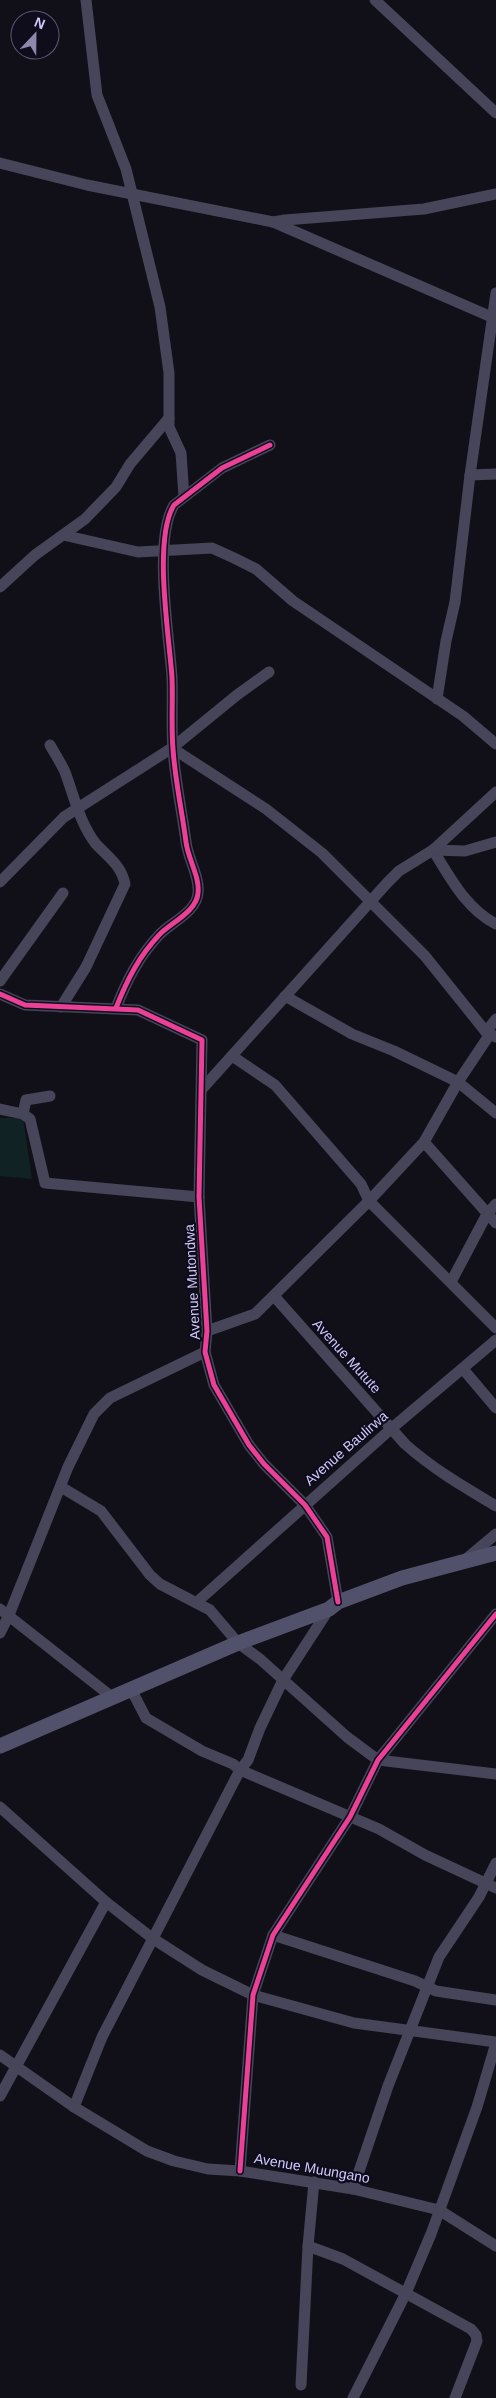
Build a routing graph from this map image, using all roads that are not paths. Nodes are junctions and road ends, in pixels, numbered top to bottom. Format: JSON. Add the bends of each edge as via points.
{"nodes":[{"id":1,"x":86,"y":0,"type":"edge"},
{"id":2,"x":376,"y":0,"type":"edge"},
{"id":3,"x":496,"y":113,"type":"edge"},
{"id":4,"x":0,"y":163,"type":"edge"},
{"id":5,"x":132,"y":194,"type":"junction"},
{"id":6,"x":496,"y":194,"type":"edge"},
{"id":7,"x":273,"y":222,"type":"junction"},
{"id":8,"x":496,"y":293,"type":"edge"},
{"id":9,"x":494,"y":318,"type":"edge"},
{"id":10,"x":169,"y":418,"type":"junction"},
{"id":11,"x":270,"y":445,"type":"dead end"},
{"id":12,"x":496,"y":474,"type":"edge"},
{"id":13,"x":470,"y":475,"type":"junction"},
{"id":14,"x":184,"y":497,"type":"junction"},
{"id":15,"x":63,"y":535,"type":"junction"},
{"id":16,"x":164,"y":550,"type":"junction"},
{"id":17,"x":0,"y":587,"type":"edge"},
{"id":18,"x":269,"y":672,"type":"dead end"},
{"id":19,"x":437,"y":699,"type":"junction"},
{"id":20,"x":496,"y":744,"type":"edge"},
{"id":21,"x":50,"y":745,"type":"dead end"},
{"id":22,"x":172,"y":748,"type":"junction"},
{"id":23,"x":496,"y":792,"type":"edge"},
{"id":24,"x":78,"y":807,"type":"junction"},
{"id":25,"x":496,"y":842,"type":"edge"},
{"id":26,"x":433,"y":850,"type":"junction"},
{"id":27,"x":0,"y":882,"type":"edge"},
{"id":28,"x":63,"y":893,"type":"dead end"},
{"id":29,"x":370,"y":902,"type":"junction"},
{"id":30,"x":496,"y":924,"type":"edge"},
{"id":31,"x":0,"y":981,"type":"edge"},
{"id":32,"x":0,"y":994,"type":"edge"},
{"id":33,"x":285,"y":996,"type":"junction"},
{"id":34,"x":62,"y":1007,"type":"junction"},
{"id":35,"x":116,"y":1008,"type":"junction"},
{"id":36,"x":496,"y":1020,"type":"edge"},
{"id":37,"x":491,"y":1034,"type":"edge"},
{"id":38,"x":232,"y":1056,"type":"junction"},
{"id":39,"x":458,"y":1082,"type":"junction"},
{"id":40,"x":202,"y":1089,"type":"junction"},
{"id":41,"x":50,"y":1096,"type":"dead end"},
{"id":42,"x":0,"y":1109,"type":"edge"},
{"id":43,"x":496,"y":1113,"type":"edge"},
{"id":44,"x":23,"y":1114,"type":"junction"},
{"id":45,"x":424,"y":1142,"type":"junction"},
{"id":46,"x":199,"y":1197,"type":"junction"},
{"id":47,"x":369,"y":1201,"type":"junction"},
{"id":48,"x":496,"y":1204,"type":"edge"},
{"id":49,"x":487,"y":1214,"type":"junction"},
{"id":50,"x":496,"y":1224,"type":"edge"},
{"id":51,"x":451,"y":1282,"type":"junction"},
{"id":52,"x":274,"y":1296,"type":"junction"},
{"id":53,"x":496,"y":1328,"type":"edge"},
{"id":54,"x":207,"y":1331,"type":"junction"},
{"id":55,"x":496,"y":1340,"type":"edge"},
{"id":56,"x":205,"y":1352,"type":"junction"},
{"id":57,"x":463,"y":1369,"type":"junction"},
{"id":58,"x":496,"y":1408,"type":"edge"},
{"id":59,"x":392,"y":1428,"type":"junction"},
{"id":60,"x":60,"y":1487,"type":"junction"},
{"id":61,"x":305,"y":1505,"type":"junction"},
{"id":62,"x":496,"y":1506,"type":"edge"},
{"id":63,"x":496,"y":1534,"type":"edge"},
{"id":64,"x":496,"y":1553,"type":"edge"},
{"id":65,"x":464,"y":1560,"type":"junction"},
{"id":66,"x":197,"y":1602,"type":"junction"},
{"id":67,"x":333,"y":1606,"type":"junction"},
{"id":68,"x":4,"y":1612,"type":"edge"},
{"id":69,"x":496,"y":1614,"type":"edge"},
{"id":70,"x":0,"y":1632,"type":"edge"},
{"id":71,"x":238,"y":1643,"type":"junction"},
{"id":72,"x":283,"y":1680,"type":"junction"},
{"id":73,"x":131,"y":1689,"type":"junction"},
{"id":74,"x":112,"y":1697,"type":"junction"},
{"id":75,"x":0,"y":1746,"type":"edge"},
{"id":76,"x":378,"y":1760,"type":"junction"},
{"id":77,"x":240,"y":1770,"type":"junction"},
{"id":78,"x":496,"y":1774,"type":"edge"},
{"id":79,"x":0,"y":1807,"type":"edge"},
{"id":80,"x":350,"y":1817,"type":"junction"},
{"id":81,"x":496,"y":1863,"type":"edge"},
{"id":82,"x":491,"y":1886,"type":"edge"},
{"id":83,"x":106,"y":1902,"type":"junction"},
{"id":84,"x":274,"y":1935,"type":"junction"},
{"id":85,"x":152,"y":1938,"type":"junction"},
{"id":86,"x":428,"y":1986,"type":"junction"},
{"id":87,"x":253,"y":1995,"type":"junction"},
{"id":88,"x":496,"y":2000,"type":"edge"},
{"id":89,"x":412,"y":2031,"type":"junction"},
{"id":90,"x":496,"y":2042,"type":"edge"},
{"id":91,"x":0,"y":2055,"type":"edge"},
{"id":92,"x":15,"y":2066,"type":"junction"},
{"id":93,"x":0,"y":2096,"type":"edge"},
{"id":94,"x":74,"y":2107,"type":"junction"},
{"id":95,"x":240,"y":2171,"type":"junction"},
{"id":96,"x":314,"y":2182,"type":"junction"},
{"id":97,"x":353,"y":2189,"type":"junction"},
{"id":98,"x":439,"y":2210,"type":"junction"},
{"id":99,"x":308,"y":2246,"type":"junction"},
{"id":100,"x":496,"y":2246,"type":"edge"},
{"id":101,"x":406,"y":2292,"type":"junction"},
{"id":102,"x":301,"y":2385,"type":"dead end"},
{"id":103,"x":352,"y":2398,"type":"edge"},
{"id":104,"x":456,"y":2398,"type":"edge"}],
"edges":[{"from":1,"to":5,"type":"street","via":[[98,95]]},
{"from":2,"to":3,"type":"street"},
{"from":4,"to":5,"type":"street"},
{"from":5,"to":7,"type":"street"},
{"from":5,"to":10,"type":"street","via":[[160,307],[168,373]]},
{"from":6,"to":7,"type":"street","via":[[424,209]]},
{"from":7,"to":9,"type":"street"},
{"from":8,"to":9,"type":"street"},
{"from":9,"to":13,"type":"street"},
{"from":10,"to":14,"type":"street","via":[[169,427],[181,453]]},
{"from":10,"to":15,"type":"street","via":[[130,464],[116,487],[85,519]]},
{"from":11,"to":14,"type":"street","via":[[222,468]]},
{"from":12,"to":13,"type":"street"},
{"from":13,"to":19,"type":"street","via":[[455,602]]},
{"from":14,"to":16,"type":"street","via":[[172,509]]},
{"from":15,"to":16,"type":"street","via":[[138,552]]},
{"from":15,"to":17,"type":"street"},
{"from":16,"to":19,"type":"street","via":[[214,548],[253,567],[293,601]]},
{"from":16,"to":22,"type":"street","via":[[165,609],[174,714]]},
{"from":18,"to":22,"type":"street"},
{"from":19,"to":20,"type":"street"},
{"from":21,"to":24,"type":"street"},
{"from":22,"to":24,"type":"street"},
{"from":22,"to":29,"type":"street","via":[[266,809],[322,853]]},
{"from":22,"to":35,"type":"street","via":[[188,853],[198,894],[194,904],[162,932],[140,958]]},
{"from":23,"to":26,"type":"street"},
{"from":24,"to":27,"type":"street","via":[[51,829]]},
{"from":24,"to":34,"type":"street","via":[[96,844],[116,863],[125,884],[86,967]]},
{"from":25,"to":26,"type":"street","via":[[465,851]]},
{"from":26,"to":29,"type":"street","via":[[399,871]]},
{"from":26,"to":30,"type":"street","via":[[454,884],[480,916]]},
{"from":28,"to":31,"type":"street"},
{"from":29,"to":33,"type":"street"},
{"from":29,"to":37,"type":"street","via":[[425,956]]},
{"from":32,"to":34,"type":"street","via":[[25,1004]]},
{"from":33,"to":38,"type":"street"},
{"from":33,"to":39,"type":"street","via":[[352,1034]]},
{"from":34,"to":35,"type":"street"},
{"from":35,"to":40,"type":"street","name":"Avenue Mutondwa","via":[[138,1010],[202,1040]]},
{"from":36,"to":37,"type":"street"},
{"from":37,"to":39,"type":"street"},
{"from":38,"to":40,"type":"street"},
{"from":38,"to":47,"type":"street","via":[[276,1086],[361,1184]]},
{"from":39,"to":43,"type":"street"},
{"from":39,"to":45,"type":"street"},
{"from":40,"to":46,"type":"street","name":"Avenue Mutondwa"},
{"from":41,"to":44,"type":"street","via":[[26,1100]]},
{"from":42,"to":44,"type":"street"},
{"from":44,"to":46,"type":"street","via":[[30,1120],[45,1183]]},
{"from":45,"to":47,"type":"street"},
{"from":45,"to":49,"type":"street"},
{"from":46,"to":54,"type":"street","name":"Avenue Mutondwa"},
{"from":47,"to":51,"type":"street"},
{"from":47,"to":52,"type":"street"},
{"from":48,"to":49,"type":"street"},
{"from":49,"to":50,"type":"street"},
{"from":49,"to":51,"type":"street"},
{"from":51,"to":53,"type":"street"},
{"from":52,"to":54,"type":"street","via":[[255,1314]]},
{"from":52,"to":59,"type":"street","name":"Avenue Mutute"},
{"from":54,"to":56,"type":"street","name":"Avenue Mutondwa"},
{"from":55,"to":57,"type":"street","name":"Avenue Baulirwa"},
{"from":56,"to":60,"type":"street","via":[[110,1398],[102,1405],[94,1414]]},
{"from":56,"to":61,"type":"street","name":"Avenue Mutondwa","via":[[214,1385],[250,1445],[264,1464]]},
{"from":57,"to":58,"type":"street"},
{"from":57,"to":59,"type":"street","name":"Avenue Baulirwa"},
{"from":59,"to":61,"type":"street","name":"Avenue Baulirwa"},
{"from":59,"to":62,"type":"street","name":"Avenue Mutute","via":[[427,1463]]},
{"from":60,"to":66,"type":"street","via":[[101,1511],[141,1565],[160,1584]]},
{"from":60,"to":68,"type":"street"},
{"from":61,"to":66,"type":"street","name":"Avenue Baulirwa"},
{"from":61,"to":67,"type":"street","name":"Avenue Mutondwa","via":[[327,1538]]},
{"from":63,"to":65,"type":"street"},
{"from":64,"to":65,"type":"main road"},
{"from":65,"to":67,"type":"main road","via":[[402,1578]]},
{"from":66,"to":71,"type":"street","via":[[218,1617]]},
{"from":67,"to":71,"type":"main road"},
{"from":67,"to":72,"type":"street"},
{"from":68,"to":70,"type":"street"},
{"from":68,"to":74,"type":"street"},
{"from":69,"to":76,"type":"street"},
{"from":71,"to":72,"type":"street"},
{"from":71,"to":73,"type":"main road"},
{"from":72,"to":76,"type":"street"},
{"from":72,"to":77,"type":"street","via":[[248,1760]]},
{"from":73,"to":74,"type":"main road"},
{"from":73,"to":77,"type":"street","via":[[146,1718]]},
{"from":74,"to":75,"type":"main road"},
{"from":76,"to":78,"type":"street"},
{"from":76,"to":80,"type":"street"},
{"from":77,"to":80,"type":"street"},
{"from":77,"to":85,"type":"street"},
{"from":79,"to":83,"type":"street"},
{"from":80,"to":82,"type":"street"},
{"from":80,"to":84,"type":"street"},
{"from":81,"to":82,"type":"street"},
{"from":82,"to":86,"type":"street","via":[[440,1957]]},
{"from":83,"to":85,"type":"street"},
{"from":83,"to":92,"type":"street"},
{"from":84,"to":86,"type":"street"},
{"from":84,"to":87,"type":"street"},
{"from":85,"to":87,"type":"street","via":[[202,1970]]},
{"from":85,"to":94,"type":"street","via":[[102,2037]]},
{"from":86,"to":88,"type":"street","via":[[440,1992]]},
{"from":86,"to":89,"type":"street"},
{"from":87,"to":89,"type":"street","via":[[354,2023]]},
{"from":87,"to":95,"type":"street"},
{"from":89,"to":90,"type":"street"},
{"from":89,"to":97,"type":"street","via":[[388,2086]]},
{"from":90,"to":98,"type":"street","via":[[477,2107]]},
{"from":91,"to":92,"type":"street","name":"Avenue Muungano"},
{"from":92,"to":93,"type":"street"},
{"from":92,"to":94,"type":"street","name":"Avenue Muungano"},
{"from":94,"to":95,"type":"street","name":"Avenue Muungano","via":[[147,2151],[208,2169]]},
{"from":95,"to":96,"type":"street","name":"Avenue Muungano"},
{"from":96,"to":97,"type":"street","name":"Avenue Muungano"},
{"from":96,"to":99,"type":"street"},
{"from":97,"to":98,"type":"street","name":"Avenue Muungano"},
{"from":98,"to":100,"type":"street","name":"Avenue Muungano"},
{"from":98,"to":101,"type":"street"},
{"from":99,"to":101,"type":"street","via":[[343,2259]]},
{"from":99,"to":102,"type":"street"},
{"from":101,"to":103,"type":"street"},
{"from":101,"to":104,"type":"street","via":[[476,2335]]}]}
